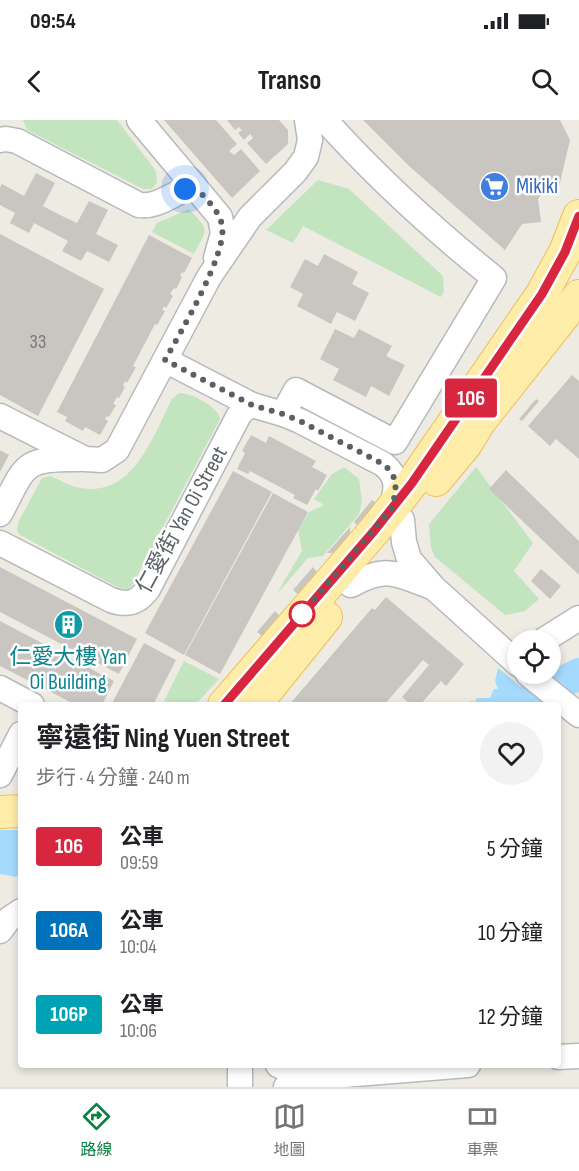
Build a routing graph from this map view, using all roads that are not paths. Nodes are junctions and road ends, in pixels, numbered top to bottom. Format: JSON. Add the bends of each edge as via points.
{"nodes":[{"id":1,"x":7,"y":120,"type":"edge"},
{"id":2,"x":139,"y":120,"type":"edge"},
{"id":3,"x":307,"y":120,"type":"edge"},
{"id":4,"x":325,"y":120,"type":"edge"},
{"id":5,"x":0,"y":132,"type":"edge"},
{"id":6,"x":0,"y":140,"type":"edge"},
{"id":7,"x":195,"y":187,"type":"junction"},
{"id":8,"x":579,"y":216,"type":"edge"},
{"id":9,"x":208,"y":277,"type":"junction"},
{"id":10,"x":579,"y":296,"type":"edge"},
{"id":11,"x":579,"y":320,"type":"edge"},
{"id":12,"x":165,"y":360,"type":"junction"},
{"id":13,"x":252,"y":405,"type":"junction"},
{"id":14,"x":283,"y":414,"type":"junction"},
{"id":15,"x":0,"y":416,"type":"edge"},
{"id":16,"x":466,"y":444,"type":"junction"},
{"id":17,"x":85,"y":459,"type":"junction"},
{"id":18,"x":0,"y":514,"type":"edge"},
{"id":19,"x":397,"y":514,"type":"junction"},
{"id":20,"x":0,"y":543,"type":"edge"},
{"id":21,"x":351,"y":585,"type":"junction"},
{"id":22,"x":434,"y":588,"type":"junction"},
{"id":23,"x":579,"y":618,"type":"edge"},
{"id":24,"x":560,"y":630,"type":"edge"},
{"id":25,"x":507,"y":653,"type":"edge"},
{"id":26,"x":539,"y":684,"type":"edge"},
{"id":27,"x":0,"y":688,"type":"edge"},
{"id":28,"x":26,"y":702,"type":"edge"},
{"id":29,"x":227,"y":702,"type":"edge"},
{"id":30,"x":258,"y":702,"type":"edge"},
{"id":31,"x":558,"y":702,"type":"edge"},
{"id":32,"x":18,"y":740,"type":"edge"},
{"id":33,"x":0,"y":775,"type":"edge"},
{"id":34,"x":0,"y":790,"type":"edge"},
{"id":35,"x":18,"y":790,"type":"edge"},
{"id":36,"x":18,"y":811,"type":"edge"},
{"id":37,"x":0,"y":812,"type":"edge"},
{"id":38,"x":18,"y":913,"type":"edge"},
{"id":39,"x":0,"y":931,"type":"edge"},
{"id":40,"x":579,"y":1056,"type":"edge"},
{"id":41,"x":561,"y":1058,"type":"edge"},
{"id":42,"x":240,"y":1068,"type":"edge"},
{"id":43,"x":282,"y":1068,"type":"edge"},
{"id":44,"x":439,"y":1068,"type":"edge"},
{"id":45,"x":296,"y":1083,"type":"edge"},
{"id":46,"x":240,"y":1087,"type":"edge"}],
"edges":[{"from":1,"to":5,"type":"street"},
{"from":2,"to":7,"type":"street"},
{"from":3,"to":9,"type":"street","via":[[309,149],[301,165],[250,217]]},
{"from":4,"to":14,"type":"street","via":[[395,193],[494,278],[395,442],[296,390]]},
{"from":6,"to":7,"type":"street","via":[[17,141],[139,205],[153,204]]},
{"from":7,"to":9,"type":"street","via":[[223,225],[219,251]]},
{"from":8,"to":19,"type":"main road","via":[[542,294]]},
{"from":9,"to":12,"type":"street"},
{"from":10,"to":16,"type":"main road"},
{"from":11,"to":16,"type":"main road","via":[[490,431]]},
{"from":12,"to":13,"type":"street"},
{"from":12,"to":17,"type":"street","via":[[117,450],[102,460]]},
{"from":13,"to":14,"type":"street"},
{"from":13,"to":20,"type":"street","name":"仁愛街 Yan Oi Street","via":[[239,415],[148,589],[135,601],[123,604],[111,600]]},
{"from":14,"to":19,"type":"street","via":[[391,471]]},
{"from":15,"to":17,"type":"street"},
{"from":16,"to":19,"type":"main road"},
{"from":17,"to":18,"type":"street","via":[[31,464],[20,475]]},
{"from":19,"to":21,"type":"main road"},
{"from":19,"to":22,"type":"street","via":[[409,559]]},
{"from":19,"to":29,"type":"main road"},
{"from":21,"to":22,"type":"street","via":[[365,577],[389,572]]},
{"from":21,"to":30,"type":"main road"},
{"from":22,"to":25,"type":"street"},
{"from":23,"to":24,"type":"street"},
{"from":26,"to":31,"type":"street"},
{"from":27,"to":28,"type":"street"},
{"from":32,"to":33,"type":"street"},
{"from":34,"to":35,"type":"main road"},
{"from":36,"to":37,"type":"main road"},
{"from":38,"to":39,"type":"street"},
{"from":40,"to":41,"type":"street"},
{"from":42,"to":46,"type":"street"},
{"from":43,"to":45,"type":"street"},
{"from":44,"to":45,"type":"street"}]}
